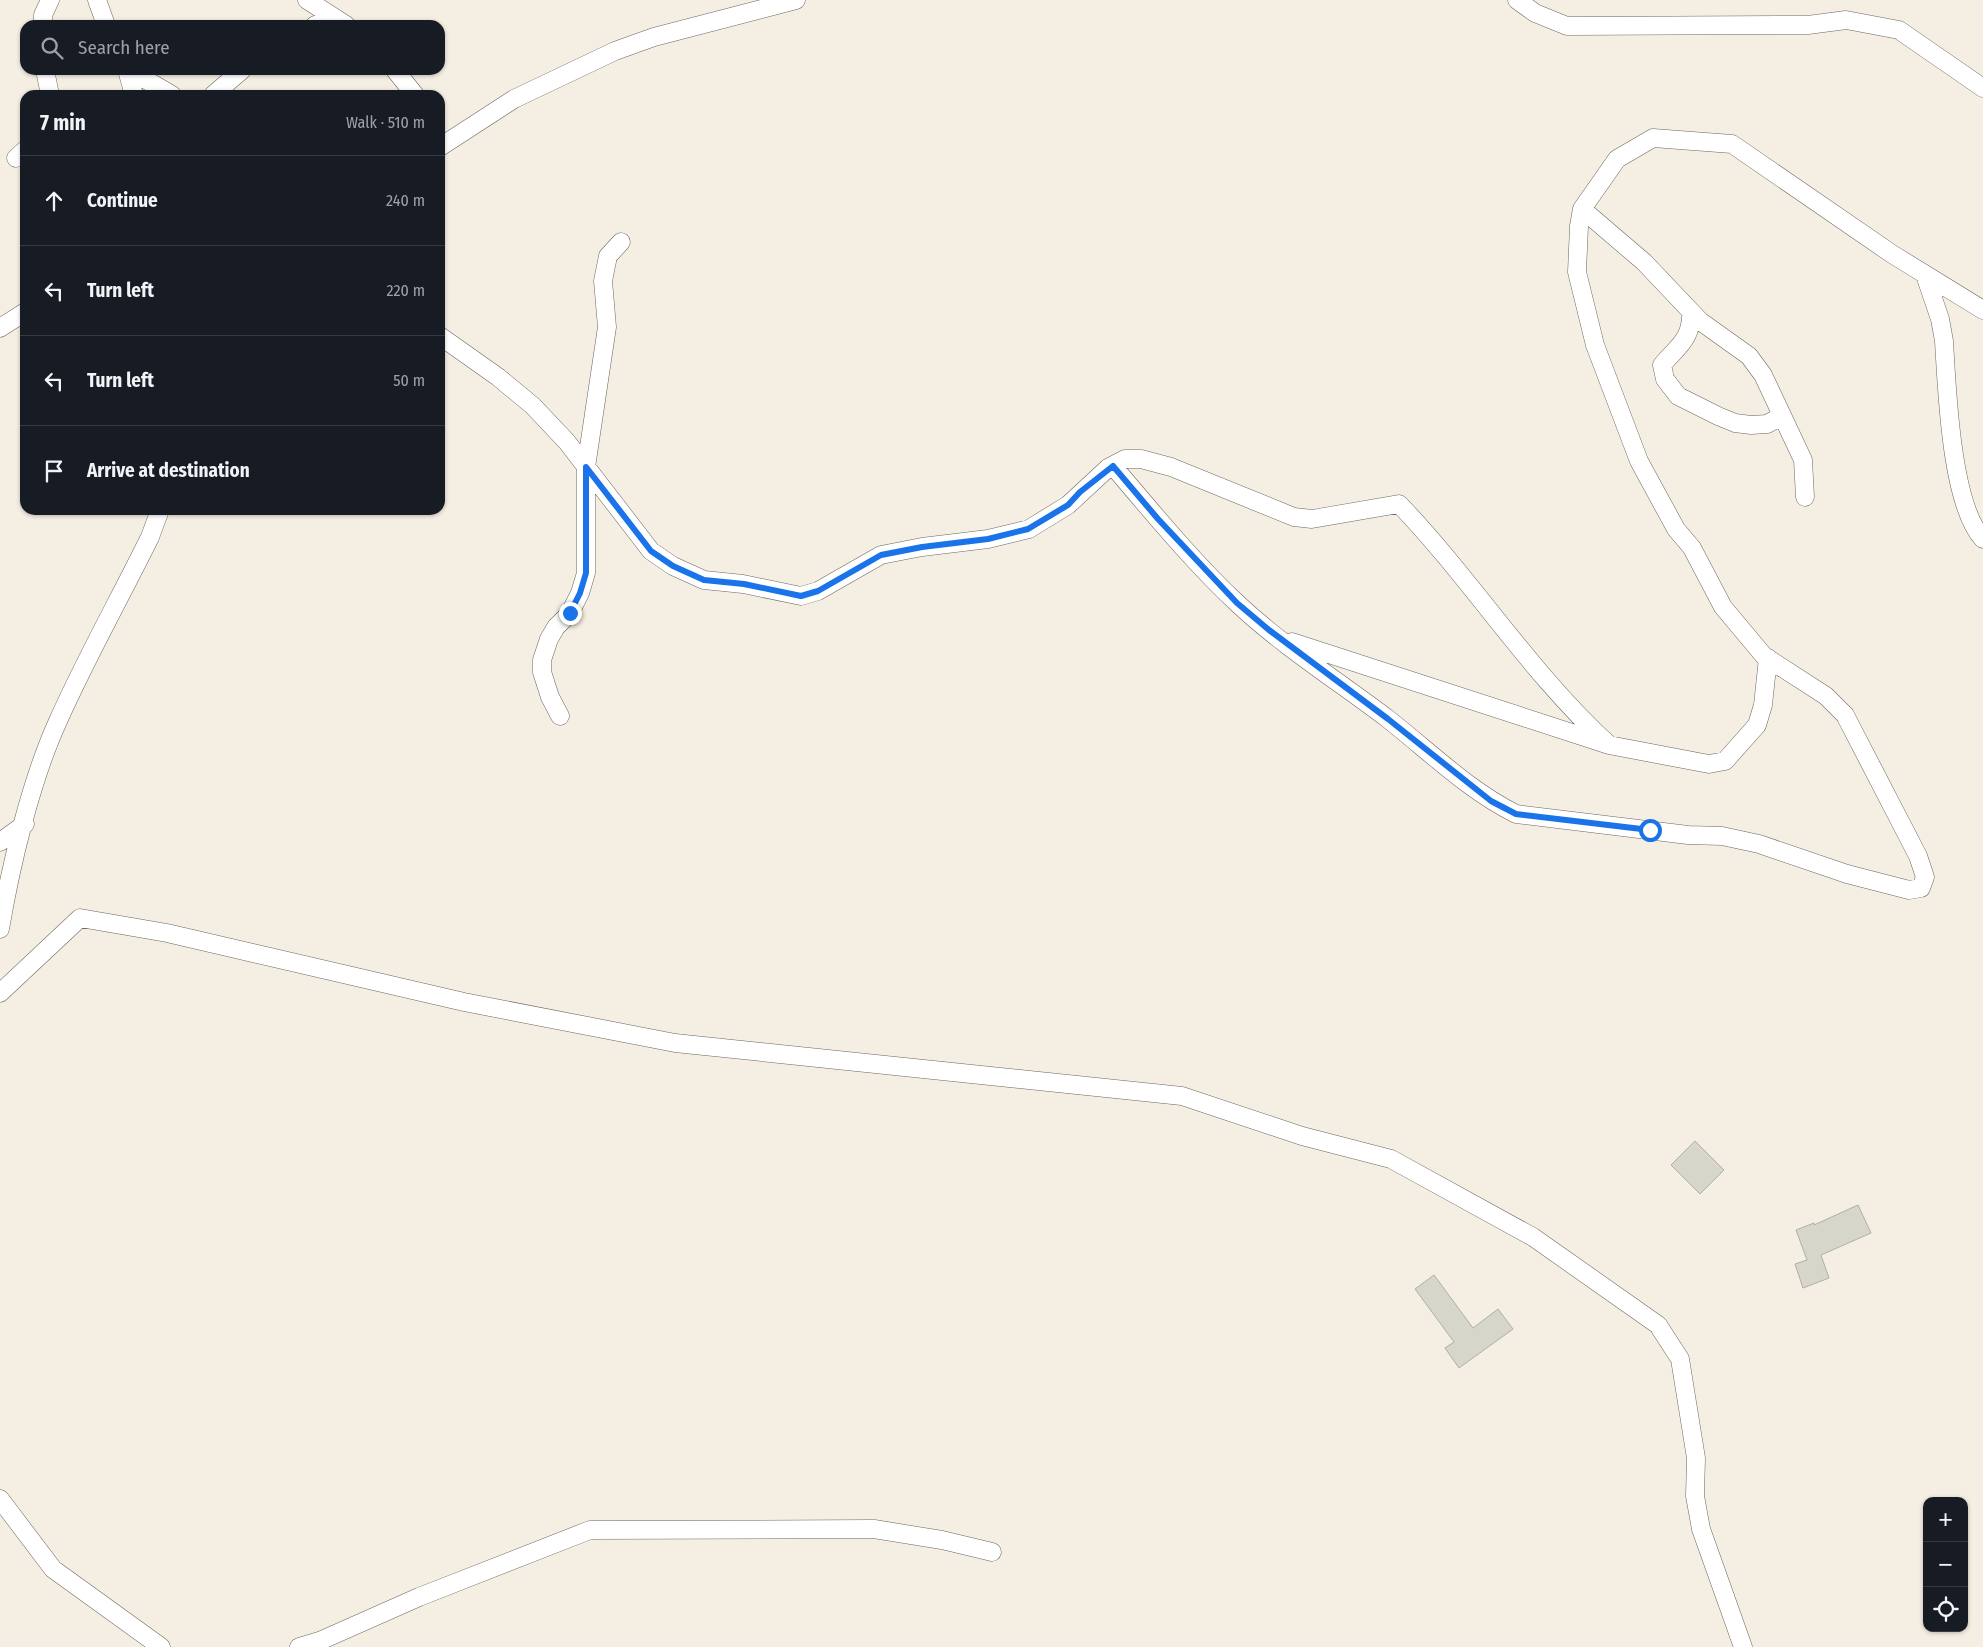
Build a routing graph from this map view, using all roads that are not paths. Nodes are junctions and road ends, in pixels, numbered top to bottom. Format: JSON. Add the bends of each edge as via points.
{"nodes":[{"id":1,"x":50,"y":0,"type":"edge"},
{"id":2,"x":97,"y":0,"type":"edge"},
{"id":3,"x":308,"y":0,"type":"edge"},
{"id":4,"x":796,"y":0,"type":"edge"},
{"id":5,"x":1517,"y":0,"type":"edge"},
{"id":6,"x":779,"y":3,"type":"edge"},
{"id":7,"x":43,"y":20,"type":"edge"},
{"id":8,"x":104,"y":20,"type":"edge"},
{"id":9,"x":339,"y":20,"type":"edge"},
{"id":10,"x":46,"y":75,"type":"edge"},
{"id":11,"x":129,"y":75,"type":"edge"},
{"id":12,"x":137,"y":75,"type":"edge"},
{"id":13,"x":236,"y":75,"type":"edge"},
{"id":14,"x":399,"y":75,"type":"edge"},
{"id":15,"x":1983,"y":88,"type":"edge"},
{"id":16,"x":49,"y":90,"type":"edge"},
{"id":17,"x":133,"y":90,"type":"edge"},
{"id":18,"x":163,"y":90,"type":"edge"},
{"id":19,"x":220,"y":90,"type":"edge"},
{"id":20,"x":411,"y":90,"type":"edge"},
{"id":21,"x":445,"y":144,"type":"edge"},
{"id":22,"x":1582,"y":209,"type":"junction"},
{"id":23,"x":621,"y":242,"type":"dead end"},
{"id":24,"x":1925,"y":275,"type":"junction"},
{"id":25,"x":1983,"y":310,"type":"edge"},
{"id":26,"x":1691,"y":312,"type":"junction"},
{"id":27,"x":20,"y":315,"type":"edge"},
{"id":28,"x":0,"y":328,"type":"edge"},
{"id":29,"x":445,"y":340,"type":"edge"},
{"id":30,"x":1782,"y":416,"type":"junction"},
{"id":31,"x":1113,"y":466,"type":"junction"},
{"id":32,"x":586,"y":467,"type":"junction"},
{"id":33,"x":1805,"y":497,"type":"dead end"},
{"id":34,"x":158,"y":515,"type":"edge"},
{"id":35,"x":1983,"y":539,"type":"edge"},
{"id":36,"x":1278,"y":637,"type":"junction"},
{"id":37,"x":1768,"y":658,"type":"junction"},
{"id":38,"x":560,"y":716,"type":"dead end"},
{"id":39,"x":1609,"y":746,"type":"junction"},
{"id":40,"x":25,"y":824,"type":"junction"},
{"id":41,"x":0,"y":842,"type":"edge"},
{"id":42,"x":0,"y":929,"type":"edge"},
{"id":43,"x":0,"y":993,"type":"edge"},
{"id":44,"x":0,"y":1499,"type":"edge"},
{"id":45,"x":992,"y":1552,"type":"dead end"},
{"id":46,"x":161,"y":1647,"type":"edge"},
{"id":47,"x":299,"y":1647,"type":"edge"},
{"id":48,"x":1743,"y":1647,"type":"edge"}],
"edges":[{"from":1,"to":7,"type":"street"},
{"from":2,"to":8,"type":"street"},
{"from":3,"to":9,"type":"street"},
{"from":4,"to":6,"type":"street"},
{"from":5,"to":15,"type":"street","via":[[1535,13],[1567,26],[1808,25],[1846,20],[1899,30]]},
{"from":6,"to":21,"type":"street","via":[[654,37],[616,52],[514,100]]},
{"from":10,"to":16,"type":"street"},
{"from":11,"to":17,"type":"street"},
{"from":12,"to":18,"type":"street"},
{"from":13,"to":19,"type":"street"},
{"from":14,"to":20,"type":"street"},
{"from":22,"to":24,"type":"street","via":[[1616,160],[1653,138],[1732,144]]},
{"from":22,"to":26,"type":"street","via":[[1644,262]]},
{"from":22,"to":37,"type":"street","via":[[1579,281],[1595,345],[1639,461],[1676,529],[1692,548],[1723,607]]},
{"from":23,"to":32,"type":"street","via":[[608,256],[603,281],[607,327]]},
{"from":24,"to":25,"type":"street"},
{"from":24,"to":35,"type":"street","via":[[1944,341],[1958,485],[1966,512]]},
{"from":26,"to":30,"type":"street","via":[[1749,356],[1763,375]]},
{"from":26,"to":30,"type":"street","via":[[1692,326],[1682,345],[1662,365],[1665,379],[1678,396],[1735,423],[1767,424]]},
{"from":27,"to":28,"type":"street"},
{"from":29,"to":32,"type":"street","via":[[533,406]]},
{"from":30,"to":33,"type":"street","via":[[1803,460]]},
{"from":31,"to":32,"type":"street","via":[[1068,505],[1028,529],[988,539],[881,555],[818,591],[801,596],[744,584],[704,580],[673,566],[651,551]]},
{"from":31,"to":36,"type":"street","via":[[1201,566],[1237,603]]},
{"from":31,"to":39,"type":"street","via":[[1125,459],[1141,459],[1171,467],[1294,517],[1312,519],[1398,504],[1432,539],[1514,644],[1582,721]]},
{"from":32,"to":38,"type":"street","via":[[586,573],[570,613],[548,639],[542,660],[542,672],[550,697]]},
{"from":34,"to":40,"type":"street","via":[[58,722]]},
{"from":36,"to":37,"type":"street","via":[[1491,801],[1516,814],[1688,835],[1722,836],[1759,844],[1847,874],[1909,890],[1920,888],[1925,877],[1918,856],[1845,715],[1826,696]]},
{"from":36,"to":39,"type":"street"},
{"from":37,"to":39,"type":"street","via":[[1757,725],[1725,761],[1702,762]]},
{"from":40,"to":41,"type":"street"},
{"from":40,"to":42,"type":"street"},
{"from":43,"to":48,"type":"street","via":[[80,918],[167,933],[464,1002],[674,1043],[1182,1096],[1302,1136],[1391,1159],[1533,1236],[1658,1325],[1680,1359],[1696,1458],[1695,1496],[1700,1529]]},
{"from":44,"to":46,"type":"street","via":[[53,1569]]},
{"from":45,"to":47,"type":"street","via":[[874,1529],[590,1530]]}]}
